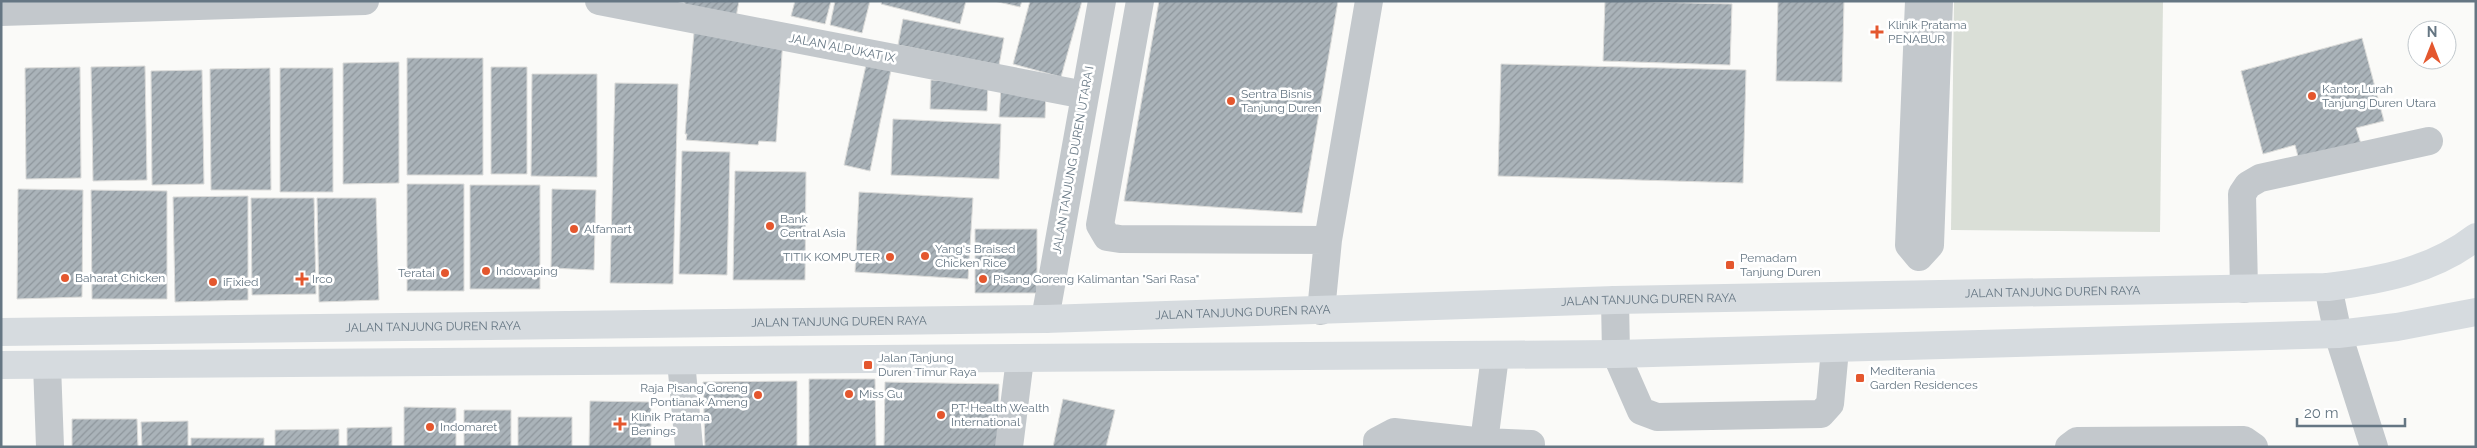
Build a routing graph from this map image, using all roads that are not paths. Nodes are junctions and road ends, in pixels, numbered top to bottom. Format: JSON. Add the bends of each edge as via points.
{"nodes":[{"id":1,"x":365,"y":1,"type":"edge"},
{"id":2,"x":599,"y":1,"type":"edge"},
{"id":3,"x":1102,"y":1,"type":"edge"},
{"id":4,"x":1140,"y":1,"type":"edge"},
{"id":5,"x":1369,"y":1,"type":"edge"},
{"id":6,"x":1919,"y":1,"type":"edge"},
{"id":7,"x":1939,"y":1,"type":"edge"},
{"id":8,"x":1,"y":12,"type":"edge"},
{"id":9,"x":1085,"y":95,"type":"junction"},
{"id":10,"x":2430,"y":141,"type":"dead end"},
{"id":11,"x":2476,"y":237,"type":"edge"},
{"id":12,"x":1328,"y":240,"type":"junction"},
{"id":13,"x":1919,"y":256,"type":"junction"},
{"id":14,"x":2328,"y":287,"type":"junction"},
{"id":15,"x":2244,"y":289,"type":"junction"},
{"id":16,"x":1920,"y":294,"type":"junction"},
{"id":17,"x":1615,"y":300,"type":"junction"},
{"id":18,"x":1321,"y":311,"type":"junction"},
{"id":19,"x":2476,"y":312,"type":"edge"},
{"id":20,"x":1045,"y":320,"type":"junction"},
{"id":21,"x":1,"y":332,"type":"edge"},
{"id":22,"x":2338,"y":334,"type":"junction"},
{"id":23,"x":1835,"y":348,"type":"junction"},
{"id":24,"x":1616,"y":354,"type":"junction"},
{"id":25,"x":1495,"y":356,"type":"junction"},
{"id":26,"x":1020,"y":359,"type":"junction"},
{"id":27,"x":680,"y":361,"type":"junction"},
{"id":28,"x":1,"y":364,"type":"edge"},
{"id":29,"x":48,"y":364,"type":"junction"},
{"id":30,"x":1484,"y":442,"type":"junction"},
{"id":31,"x":1531,"y":444,"type":"dead end"},
{"id":32,"x":50,"y":447,"type":"edge"},
{"id":33,"x":689,"y":447,"type":"edge"},
{"id":34,"x":1009,"y":447,"type":"edge"},
{"id":35,"x":1377,"y":447,"type":"edge"},
{"id":36,"x":2069,"y":447,"type":"edge"},
{"id":37,"x":2254,"y":447,"type":"edge"},
{"id":38,"x":2374,"y":447,"type":"edge"}],
"edges":[{"from":1,"to":8,"type":"street"},
{"from":2,"to":9,"type":"street","name":"JALAN ALPUKAT IX"},
{"from":3,"to":9,"type":"street","name":"JALAN TANJUNG DUREN UTARA I"},
{"from":4,"to":12,"type":"street","via":[[1100,224],[1107,237]]},
{"from":5,"to":12,"type":"street"},
{"from":6,"to":13,"type":"street","via":[[1909,245]]},
{"from":7,"to":13,"type":"street","via":[[1930,245]]},
{"from":9,"to":20,"type":"street","name":"JALAN TANJUNG DUREN UTARA I"},
{"from":10,"to":15,"type":"street","via":[[2260,178],[2248,185],[2242,194]]},
{"from":11,"to":14,"type":"main road","name":"JALAN TANJUNG DUREN RAYA","via":[[2424,267],[2374,282]]},
{"from":12,"to":18,"type":"street"},
{"from":13,"to":16,"type":"street"},
{"from":14,"to":15,"type":"main road","name":"JALAN TANJUNG DUREN RAYA"},
{"from":14,"to":22,"type":"street"},
{"from":15,"to":16,"type":"main road","name":"JALAN TANJUNG DUREN RAYA"},
{"from":16,"to":17,"type":"main road","name":"JALAN TANJUNG DUREN RAYA"},
{"from":17,"to":18,"type":"main road","name":"JALAN TANJUNG DUREN RAYA"},
{"from":17,"to":24,"type":"street"},
{"from":18,"to":20,"type":"main road","name":"JALAN TANJUNG DUREN RAYA"},
{"from":19,"to":22,"type":"main road"},
{"from":20,"to":21,"type":"main road","name":"JALAN TANJUNG DUREN RAYA"},
{"from":22,"to":23,"type":"main road"},
{"from":22,"to":38,"type":"street"},
{"from":23,"to":24,"type":"main road"},
{"from":23,"to":24,"type":"street","via":[[1830,404],[1821,414],[1658,417],[1641,411]]},
{"from":24,"to":25,"type":"main road"},
{"from":25,"to":26,"type":"main road"},
{"from":25,"to":30,"type":"street"},
{"from":26,"to":27,"type":"main road"},
{"from":26,"to":34,"type":"street"},
{"from":27,"to":29,"type":"main road"},
{"from":27,"to":33,"type":"street"},
{"from":28,"to":29,"type":"main road"},
{"from":29,"to":32,"type":"street"},
{"from":30,"to":31,"type":"street"},
{"from":30,"to":35,"type":"street","via":[[1394,432],[1377,440]]},
{"from":36,"to":37,"type":"street","via":[[2077,441],[2244,440]]}]}
